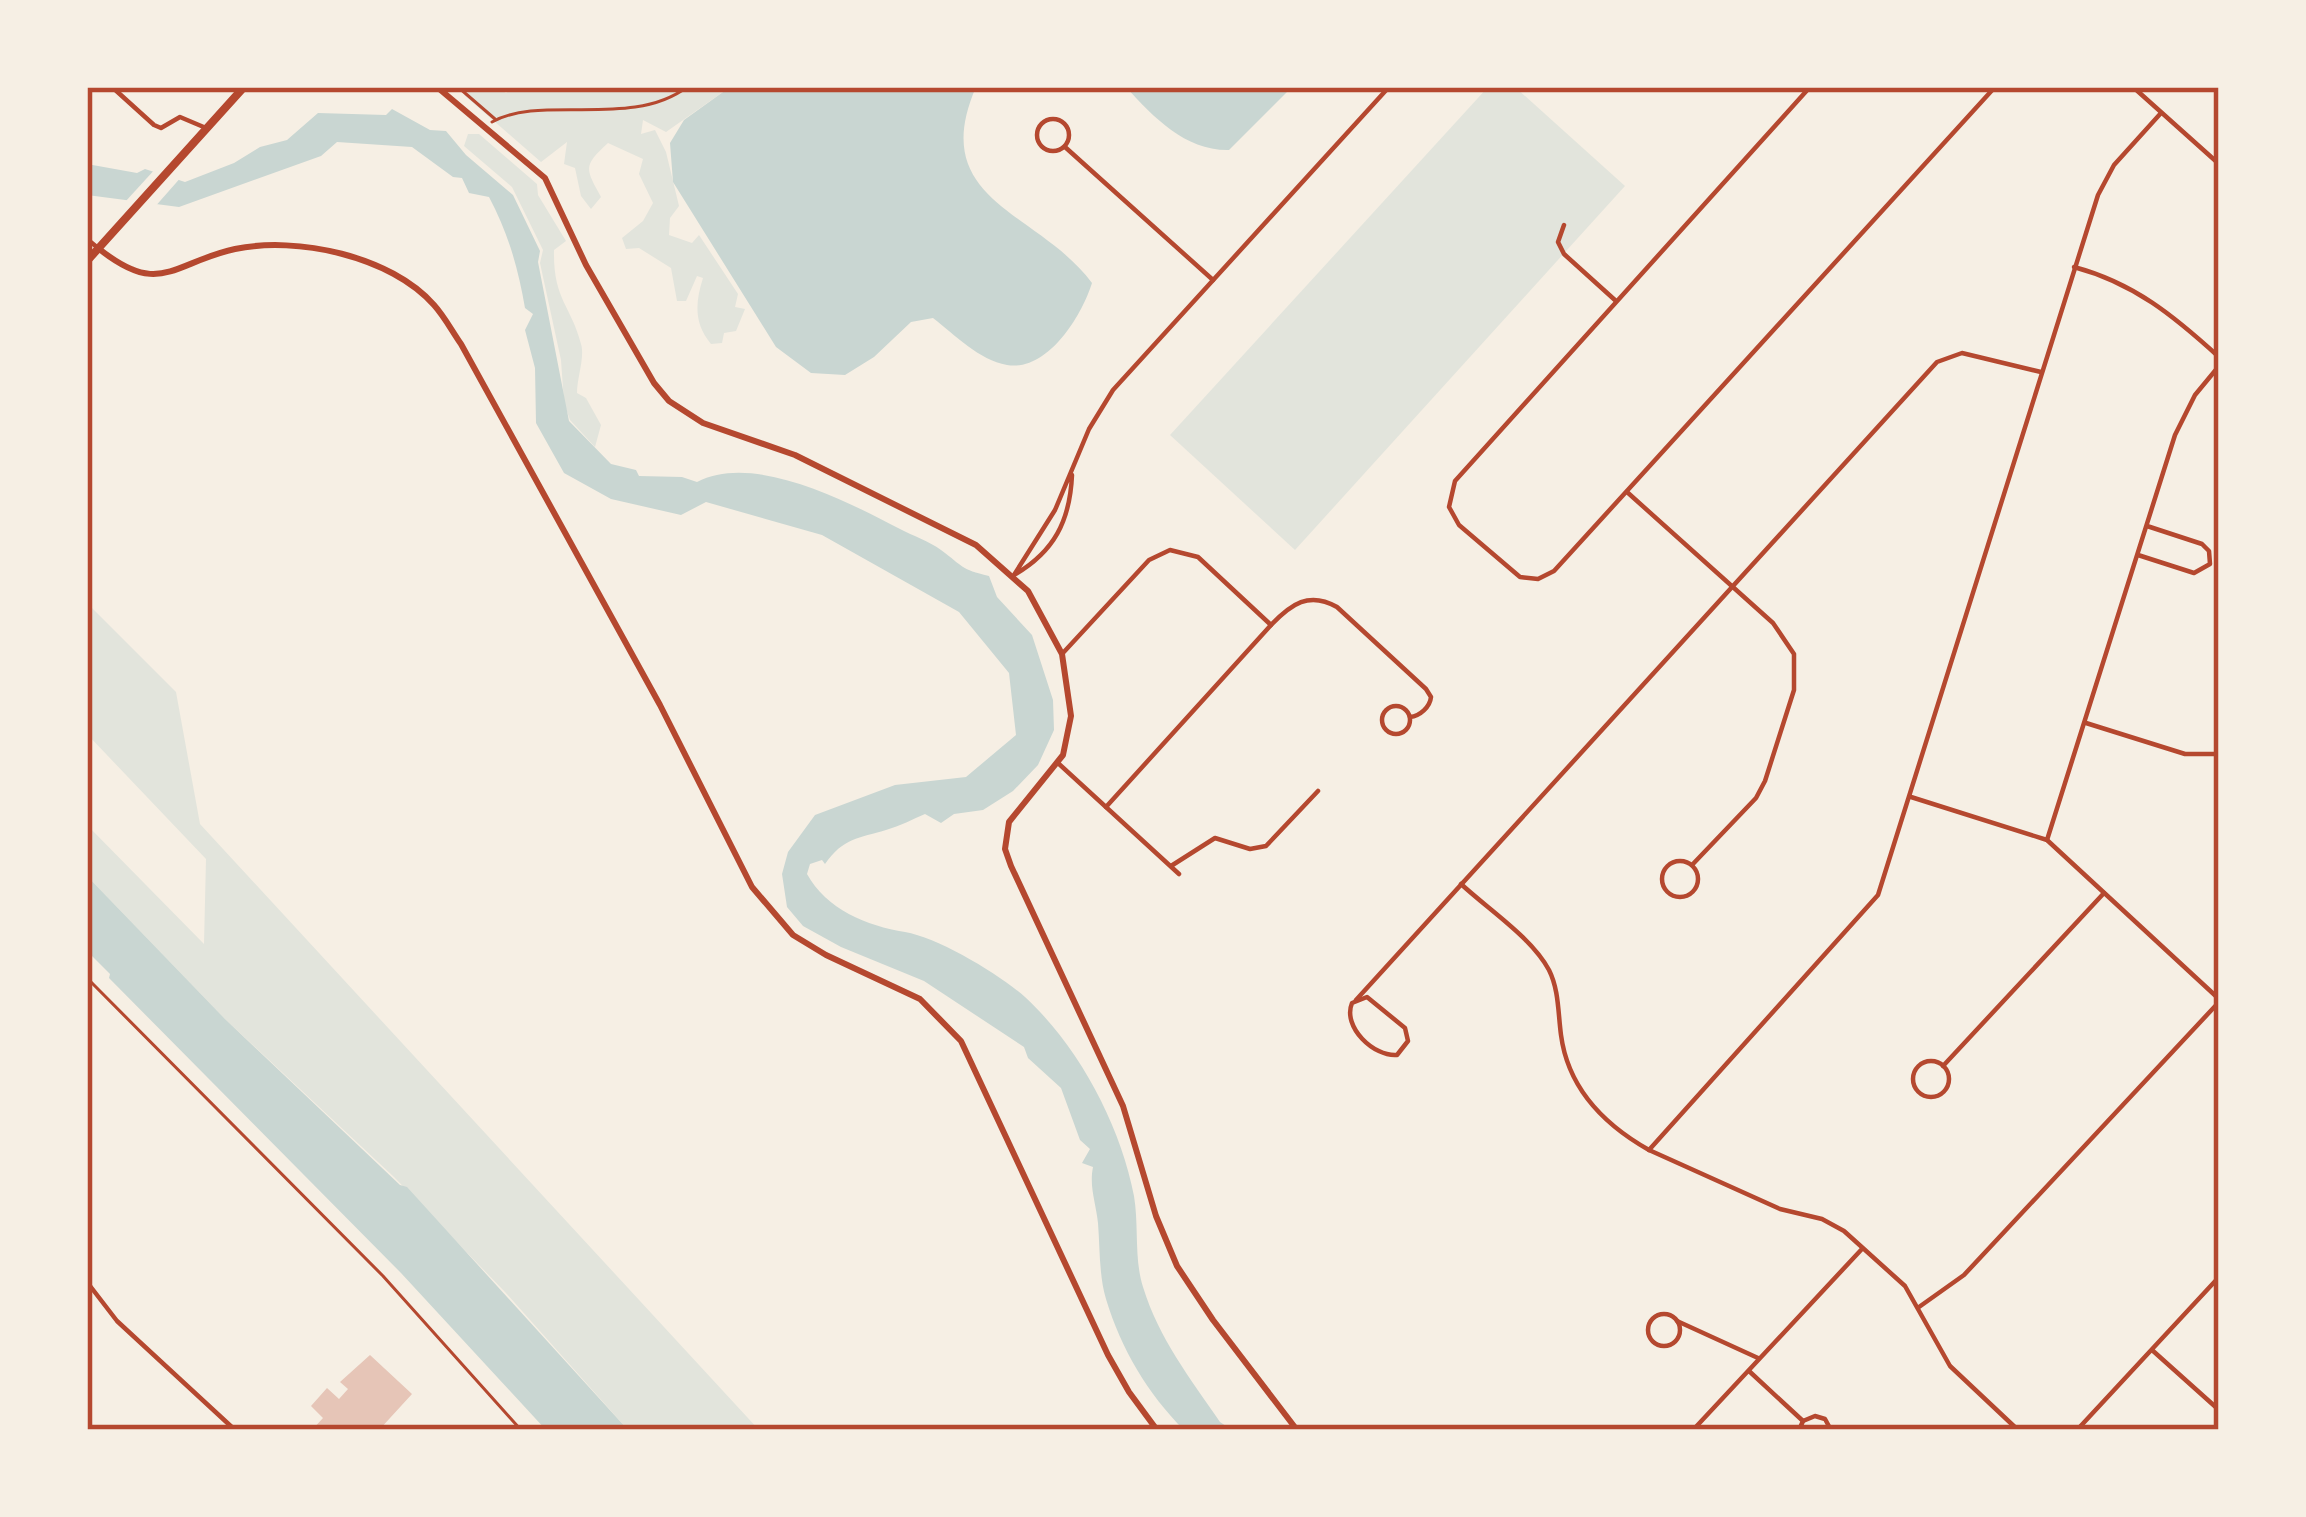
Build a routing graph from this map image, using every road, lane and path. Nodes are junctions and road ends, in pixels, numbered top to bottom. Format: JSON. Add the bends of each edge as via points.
{"nodes":[{"id":1,"x":112,"y":87,"type":"edge"},
{"id":2,"x":244,"y":87,"type":"edge"},
{"id":3,"x":437,"y":87,"type":"edge"},
{"id":4,"x":458,"y":87,"type":"edge"},
{"id":5,"x":687,"y":87,"type":"edge"},
{"id":6,"x":1389,"y":87,"type":"edge"},
{"id":7,"x":1810,"y":87,"type":"edge"},
{"id":8,"x":1995,"y":87,"type":"edge"},
{"id":9,"x":2133,"y":87,"type":"edge"},
{"id":10,"x":2161,"y":113,"type":"junction"},
{"id":11,"x":496,"y":120,"type":"junction"},
{"id":12,"x":485,"y":126,"type":"junction"},
{"id":13,"x":206,"y":128,"type":"junction"},
{"id":14,"x":1065,"y":147,"type":"junction"},
{"id":15,"x":2219,"y":149,"type":"edge"},
{"id":16,"x":2211,"y":157,"type":"junction"},
{"id":17,"x":2219,"y":164,"type":"edge"},
{"id":18,"x":1564,"y":225,"type":"dead end"},
{"id":19,"x":87,"y":239,"type":"edge"},
{"id":20,"x":98,"y":248,"type":"junction"},
{"id":21,"x":87,"y":261,"type":"edge"},
{"id":22,"x":2074,"y":267,"type":"junction"},
{"id":23,"x":1213,"y":280,"type":"junction"},
{"id":24,"x":1616,"y":301,"type":"junction"},
{"id":25,"x":2219,"y":362,"type":"edge"},
{"id":26,"x":2042,"y":372,"type":"junction"},
{"id":27,"x":1072,"y":475,"type":"junction"},
{"id":28,"x":1627,"y":492,"type":"junction"},
{"id":29,"x":2146,"y":526,"type":"junction"},
{"id":30,"x":2138,"y":554,"type":"junction"},
{"id":31,"x":1014,"y":575,"type":"junction"},
{"id":32,"x":1731,"y":586,"type":"junction"},
{"id":33,"x":1271,"y":625,"type":"junction"},
{"id":34,"x":1062,"y":654,"type":"junction"},
{"id":35,"x":1410,"y":717,"type":"junction"},
{"id":36,"x":2086,"y":723,"type":"junction"},
{"id":37,"x":2219,"y":754,"type":"edge"},
{"id":38,"x":1058,"y":763,"type":"junction"},
{"id":39,"x":1318,"y":791,"type":"dead end"},
{"id":40,"x":1911,"y":796,"type":"junction"},
{"id":41,"x":1106,"y":807,"type":"junction"},
{"id":42,"x":2047,"y":840,"type":"junction"},
{"id":43,"x":1692,"y":865,"type":"junction"},
{"id":44,"x":1171,"y":866,"type":"junction"},
{"id":45,"x":1179,"y":874,"type":"dead end"},
{"id":46,"x":1462,"y":884,"type":"junction"},
{"id":47,"x":2104,"y":893,"type":"junction"},
{"id":48,"x":87,"y":978,"type":"edge"},
{"id":49,"x":1356,"y":1000,"type":"junction"},
{"id":50,"x":2219,"y":1000,"type":"edge"},
{"id":51,"x":1943,"y":1066,"type":"junction"},
{"id":52,"x":1649,"y":1150,"type":"junction"},
{"id":53,"x":1863,"y":1248,"type":"junction"},
{"id":54,"x":2219,"y":1277,"type":"edge"},
{"id":55,"x":87,"y":1282,"type":"edge"},
{"id":56,"x":1919,"y":1307,"type":"junction"},
{"id":57,"x":1677,"y":1321,"type":"junction"},
{"id":58,"x":2152,"y":1350,"type":"junction"},
{"id":59,"x":1758,"y":1358,"type":"junction"},
{"id":60,"x":1748,"y":1371,"type":"junction"},
{"id":61,"x":2219,"y":1410,"type":"edge"},
{"id":62,"x":1803,"y":1421,"type":"junction"},
{"id":63,"x":235,"y":1430,"type":"edge"},
{"id":64,"x":521,"y":1430,"type":"edge"},
{"id":65,"x":1157,"y":1430,"type":"edge"},
{"id":66,"x":1297,"y":1430,"type":"edge"},
{"id":67,"x":1694,"y":1430,"type":"edge"},
{"id":68,"x":1799,"y":1430,"type":"edge"},
{"id":69,"x":1831,"y":1430,"type":"edge"},
{"id":70,"x":2018,"y":1430,"type":"edge"},
{"id":71,"x":2077,"y":1430,"type":"edge"}],
"edges":[{"from":1,"to":13,"type":"street","via":[[154,125],[180,117]]},
{"from":2,"to":13,"type":"main road"},
{"from":3,"to":12,"type":"street"},
{"from":4,"to":11,"type":"path"},
{"from":5,"to":11,"type":"path","via":[[632,106],[509,112]]},
{"from":6,"to":23,"type":"street"},
{"from":7,"to":24,"type":"street"},
{"from":8,"to":28,"type":"street"},
{"from":9,"to":10,"type":"street"},
{"from":10,"to":16,"type":"street"},
{"from":10,"to":22,"type":"street","via":[[2104,180]]},
{"from":11,"to":12,"type":"path"},
{"from":12,"to":31,"type":"street","via":[[545,178],[586,265],[669,401],[703,423],[870,491],[976,545]]},
{"from":13,"to":20,"type":"main road"},
{"from":14,"to":14,"type":"street","via":[[1065,124],[1040,124],[1040,146]]},
{"from":14,"to":23,"type":"street"},
{"from":15,"to":16,"type":"street"},
{"from":16,"to":17,"type":"street"},
{"from":18,"to":24,"type":"street","via":[[1564,254]]},
{"from":19,"to":20,"type":"street"},
{"from":20,"to":21,"type":"main road"},
{"from":20,"to":65,"type":"street","via":[[123,268],[152,275],[265,244],[311,248],[386,271],[434,304],[660,705],[752,886],[793,934],[920,999],[961,1040],[1108,1354]]},
{"from":22,"to":25,"type":"street","via":[[2152,300]]},
{"from":22,"to":26,"type":"street"},
{"from":23,"to":27,"type":"street","via":[[1113,390]]},
{"from":24,"to":28,"type":"street","via":[[1455,481],[1449,498],[1459,526],[1513,574],[1538,579],[1554,572]]},
{"from":25,"to":29,"type":"street","via":[[2186,411]]},
{"from":26,"to":32,"type":"street","via":[[1961,353],[1944,357]]},
{"from":26,"to":40,"type":"street"},
{"from":27,"to":31,"type":"street"},
{"from":27,"to":31,"type":"street","via":[[1061,528],[1036,562]]},
{"from":28,"to":32,"type":"street"},
{"from":29,"to":30,"type":"street"},
{"from":29,"to":30,"type":"street","via":[[2202,544],[2210,564],[2194,573]]},
{"from":30,"to":36,"type":"street"},
{"from":31,"to":34,"type":"street"},
{"from":32,"to":43,"type":"street","via":[[1782,632],[1797,678],[1759,794]]},
{"from":32,"to":46,"type":"street"},
{"from":33,"to":34,"type":"street","via":[[1198,557],[1170,550],[1149,560]]},
{"from":33,"to":35,"type":"street","via":[[1298,602],[1337,607],[1430,694]]},
{"from":33,"to":41,"type":"street"},
{"from":34,"to":38,"type":"street","via":[[1071,716]]},
{"from":35,"to":35,"type":"street","via":[[1397,706],[1383,720],[1397,733]]},
{"from":36,"to":37,"type":"street","via":[[2185,754]]},
{"from":36,"to":42,"type":"street"},
{"from":38,"to":41,"type":"street"},
{"from":38,"to":66,"type":"street","via":[[1010,822],[1011,866],[1123,1106],[1177,1266]]},
{"from":39,"to":44,"type":"street","via":[[1266,846],[1215,838]]},
{"from":40,"to":42,"type":"street"},
{"from":40,"to":52,"type":"street","via":[[1874,903]]},
{"from":41,"to":44,"type":"street"},
{"from":42,"to":47,"type":"street"},
{"from":43,"to":43,"type":"street","via":[[1665,869],[1667,892],[1693,892],[1699,882]]},
{"from":44,"to":45,"type":"street"},
{"from":46,"to":49,"type":"street"},
{"from":46,"to":52,"type":"street","via":[[1545,964],[1566,1065],[1579,1089]]},
{"from":47,"to":50,"type":"street"},
{"from":47,"to":51,"type":"street"},
{"from":48,"to":64,"type":"path","via":[[383,1276]]},
{"from":49,"to":49,"type":"street","via":[[1373,999],[1406,1028],[1403,1052],[1385,1055],[1350,1024]]},
{"from":50,"to":56,"type":"street","via":[[1964,1276]]},
{"from":51,"to":51,"type":"street","via":[[1920,1065],[1913,1075],[1918,1092],[1943,1093]]},
{"from":52,"to":53,"type":"street","via":[[1780,1210],[1833,1224]]},
{"from":53,"to":56,"type":"street"},
{"from":53,"to":59,"type":"street"},
{"from":54,"to":58,"type":"street"},
{"from":55,"to":63,"type":"street"},
{"from":56,"to":70,"type":"street","via":[[1950,1366]]},
{"from":57,"to":57,"type":"street","via":[[1654,1317],[1649,1337],[1671,1344]]},
{"from":57,"to":59,"type":"street"},
{"from":58,"to":61,"type":"street"},
{"from":58,"to":71,"type":"street"},
{"from":59,"to":60,"type":"street"},
{"from":60,"to":62,"type":"street"},
{"from":60,"to":67,"type":"street"},
{"from":62,"to":68,"type":"street"},
{"from":62,"to":69,"type":"street","via":[[1820,1417]]}]}
